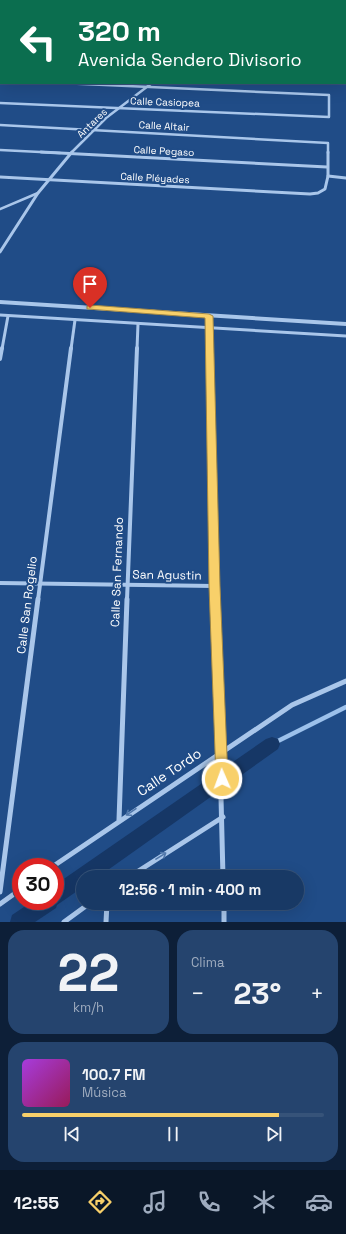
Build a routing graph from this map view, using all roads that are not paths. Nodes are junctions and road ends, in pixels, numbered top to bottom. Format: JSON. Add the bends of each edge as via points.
{"nodes":[{"id":1,"x":81,"y":84,"type":"edge"},
{"id":2,"x":150,"y":84,"type":"edge"},
{"id":3,"x":145,"y":87,"type":"junction"},
{"id":4,"x":0,"y":103,"type":"edge"},
{"id":5,"x":119,"y":108,"type":"junction"},
{"id":6,"x":0,"y":125,"type":"edge"},
{"id":7,"x":95,"y":130,"type":"junction"},
{"id":8,"x":0,"y":150,"type":"edge"},
{"id":9,"x":72,"y":154,"type":"junction"},
{"id":10,"x":327,"y":167,"type":"junction"},
{"id":11,"x":328,"y":176,"type":"junction"},
{"id":12,"x":0,"y":177,"type":"edge"},
{"id":13,"x":346,"y":178,"type":"edge"},
{"id":14,"x":48,"y":180,"type":"junction"},
{"id":15,"x":38,"y":192,"type":"junction"},
{"id":16,"x":0,"y":209,"type":"edge"},
{"id":17,"x":0,"y":252,"type":"edge"},
{"id":18,"x":0,"y":302,"type":"edge"},
{"id":19,"x":0,"y":315,"type":"edge"},
{"id":20,"x":8,"y":316,"type":"junction"},
{"id":21,"x":209,"y":316,"type":"junction"},
{"id":22,"x":75,"y":320,"type":"junction"},
{"id":23,"x":138,"y":324,"type":"junction"},
{"id":24,"x":346,"y":324,"type":"edge"},
{"id":25,"x":209,"y":328,"type":"junction"},
{"id":26,"x":346,"y":336,"type":"edge"},
{"id":27,"x":0,"y":359,"type":"edge"},
{"id":28,"x":0,"y":583,"type":"edge"},
{"id":29,"x":40,"y":584,"type":"junction"},
{"id":30,"x":128,"y":585,"type":"junction"},
{"id":31,"x":214,"y":586,"type":"junction"},
{"id":32,"x":346,"y":681,"type":"edge"},
{"id":33,"x":221,"y":751,"type":"junction"},
{"id":34,"x":223,"y":817,"type":"junction"},
{"id":35,"x":119,"y":820,"type":"junction"},
{"id":36,"x":64,"y":859,"type":"edge"},
{"id":37,"x":140,"y":870,"type":"edge"},
{"id":38,"x":224,"y":870,"type":"edge"},
{"id":39,"x":0,"y":892,"type":"edge"},
{"id":40,"x":12,"y":895,"type":"edge"},
{"id":41,"x":0,"y":904,"type":"edge"},
{"id":42,"x":80,"y":910,"type":"edge"},
{"id":43,"x":107,"y":910,"type":"edge"},
{"id":44,"x":224,"y":910,"type":"edge"},
{"id":45,"x":64,"y":922,"type":"edge"},
{"id":46,"x":106,"y":922,"type":"edge"},
{"id":47,"x":224,"y":922,"type":"edge"}],
"edges":[{"from":1,"to":3,"type":"street"},
{"from":2,"to":3,"type":"street","name":"Antares"},
{"from":3,"to":5,"type":"street","name":"Antares"},
{"from":3,"to":5,"type":"street","name":"Calle Casiopea","via":[[329,95],[329,117]]},
{"from":4,"to":5,"type":"street","name":"Calle Casiopea"},
{"from":5,"to":7,"type":"street","name":"Antares"},
{"from":6,"to":7,"type":"street","name":"Calle Altair"},
{"from":7,"to":9,"type":"street","name":"Antares"},
{"from":7,"to":10,"type":"street","name":"Calle Altair","via":[[328,143]]},
{"from":8,"to":9,"type":"street","name":"Calle Pegaso"},
{"from":9,"to":10,"type":"street","name":"Calle Pegaso"},
{"from":9,"to":14,"type":"street","name":"Antares"},
{"from":10,"to":11,"type":"street"},
{"from":11,"to":13,"type":"street"},
{"from":11,"to":14,"type":"street","name":"Calle Pléyades","via":[[325,189],[310,194]]},
{"from":12,"to":14,"type":"street","name":"Calle Pléyades"},
{"from":14,"to":15,"type":"street","name":"Antares"},
{"from":15,"to":16,"type":"lane"},
{"from":15,"to":17,"type":"street","name":"Antares"},
{"from":18,"to":21,"type":"street"},
{"from":19,"to":20,"type":"street"},
{"from":20,"to":22,"type":"street"},
{"from":20,"to":27,"type":"street"},
{"from":21,"to":24,"type":"street"},
{"from":21,"to":25,"type":"street"},
{"from":22,"to":23,"type":"street"},
{"from":22,"to":29,"type":"street","name":"Calle San Rogelio"},
{"from":23,"to":25,"type":"street"},
{"from":23,"to":30,"type":"street","name":"Calle San Fernando"},
{"from":25,"to":26,"type":"street"},
{"from":25,"to":31,"type":"street"},
{"from":28,"to":29,"type":"street","name":"San Agustin"},
{"from":29,"to":30,"type":"street","name":"San Agustin"},
{"from":29,"to":39,"type":"street","name":"Calle San Rogelio"},
{"from":30,"to":31,"type":"street","name":"San Agustin"},
{"from":30,"to":35,"type":"street","name":"Calle San Fernando"},
{"from":31,"to":33,"type":"street"},
{"from":32,"to":33,"type":"street","name":"Calle Tordo","via":[[292,705]]},
{"from":33,"to":34,"type":"street"},
{"from":33,"to":35,"type":"street","name":"Calle Tordo","one_way":true},
{"from":37,"to":34,"type":"street","one_way":true},
{"from":34,"to":38,"type":"street"},
{"from":35,"to":36,"type":"street","name":"Calle Tordo"},
{"from":40,"to":41,"type":"street"},
{"from":42,"to":45,"type":"street"},
{"from":43,"to":46,"type":"street"},
{"from":44,"to":47,"type":"street"}]}
